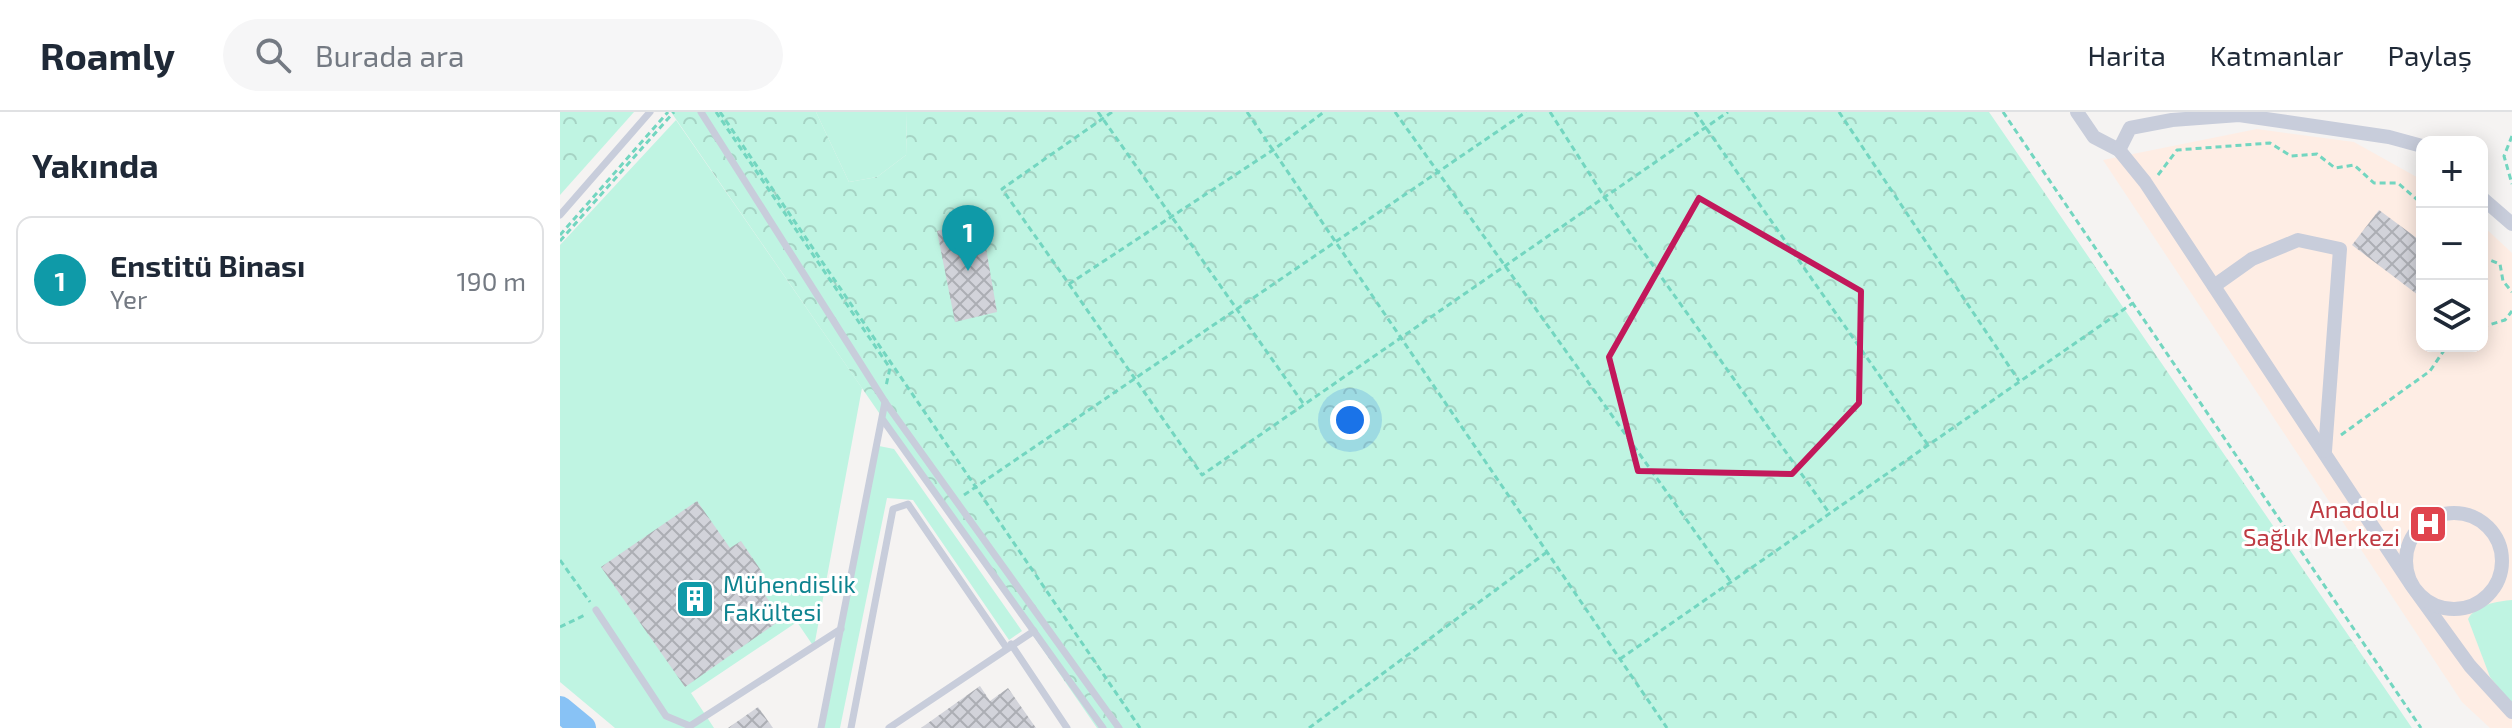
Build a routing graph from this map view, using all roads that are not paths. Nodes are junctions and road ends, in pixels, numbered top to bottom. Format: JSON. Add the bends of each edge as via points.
{"nodes":[{"id":1,"x":650,"y":112,"type":"edge"},
{"id":2,"x":701,"y":112,"type":"edge"},
{"id":3,"x":2077,"y":112,"type":"edge"},
{"id":4,"x":2416,"y":144,"type":"edge"},
{"id":5,"x":2119,"y":150,"type":"junction"},
{"id":6,"x":2488,"y":203,"type":"edge"},
{"id":7,"x":560,"y":215,"type":"edge"},
{"id":8,"x":2512,"y":224,"type":"edge"},
{"id":9,"x":2214,"y":286,"type":"junction"},
{"id":10,"x":884,"y":400,"type":"junction"},
{"id":11,"x":883,"y":420,"type":"junction"},
{"id":12,"x":2325,"y":451,"type":"junction"},
{"id":13,"x":2412,"y":586,"type":"junction"},
{"id":14,"x":596,"y":610,"type":"road end"},
{"id":15,"x":841,"y":629,"type":"junction"},
{"id":16,"x":1034,"y":631,"type":"junction"},
{"id":17,"x":1008,"y":645,"type":"junction"},
{"id":18,"x":2512,"y":712,"type":"edge"},
{"id":19,"x":692,"y":727,"type":"edge"},
{"id":20,"x":821,"y":728,"type":"edge"},
{"id":21,"x":851,"y":728,"type":"edge"},
{"id":22,"x":889,"y":728,"type":"edge"},
{"id":23,"x":1067,"y":728,"type":"edge"},
{"id":24,"x":1103,"y":728,"type":"edge"},
{"id":25,"x":1119,"y":728,"type":"edge"}],
"edges":[{"from":1,"to":7,"type":"lane"},
{"from":2,"to":10,"type":"lane"},
{"from":3,"to":5,"type":"street","via":[[2094,137]]},
{"from":4,"to":5,"type":"street","via":[[2239,115],[2130,128]]},
{"from":5,"to":9,"type":"street"},
{"from":6,"to":8,"type":"street"},
{"from":9,"to":12,"type":"street"},
{"from":9,"to":12,"type":"street","via":[[2252,259],[2298,240],[2340,249]]},
{"from":10,"to":11,"type":"lane"},
{"from":10,"to":25,"type":"lane"},
{"from":11,"to":15,"type":"lane"},
{"from":11,"to":16,"type":"lane"},
{"from":12,"to":13,"type":"street"},
{"from":13,"to":13,"type":"street","via":[[2434,605],[2448,609],[2477,603],[2497,581],[2497,538],[2475,517],[2460,512],[2430,518],[2418,528],[2405,556]]},
{"from":13,"to":18,"type":"street","via":[[2470,666]]},
{"from":14,"to":19,"type":"lane","via":[[666,716]]},
{"from":15,"to":19,"type":"lane"},
{"from":15,"to":20,"type":"lane"},
{"from":16,"to":17,"type":"lane"},
{"from":16,"to":24,"type":"lane"},
{"from":17,"to":21,"type":"lane","via":[[908,504],[893,509]]},
{"from":17,"to":22,"type":"lane"},
{"from":17,"to":23,"type":"lane"}]}
